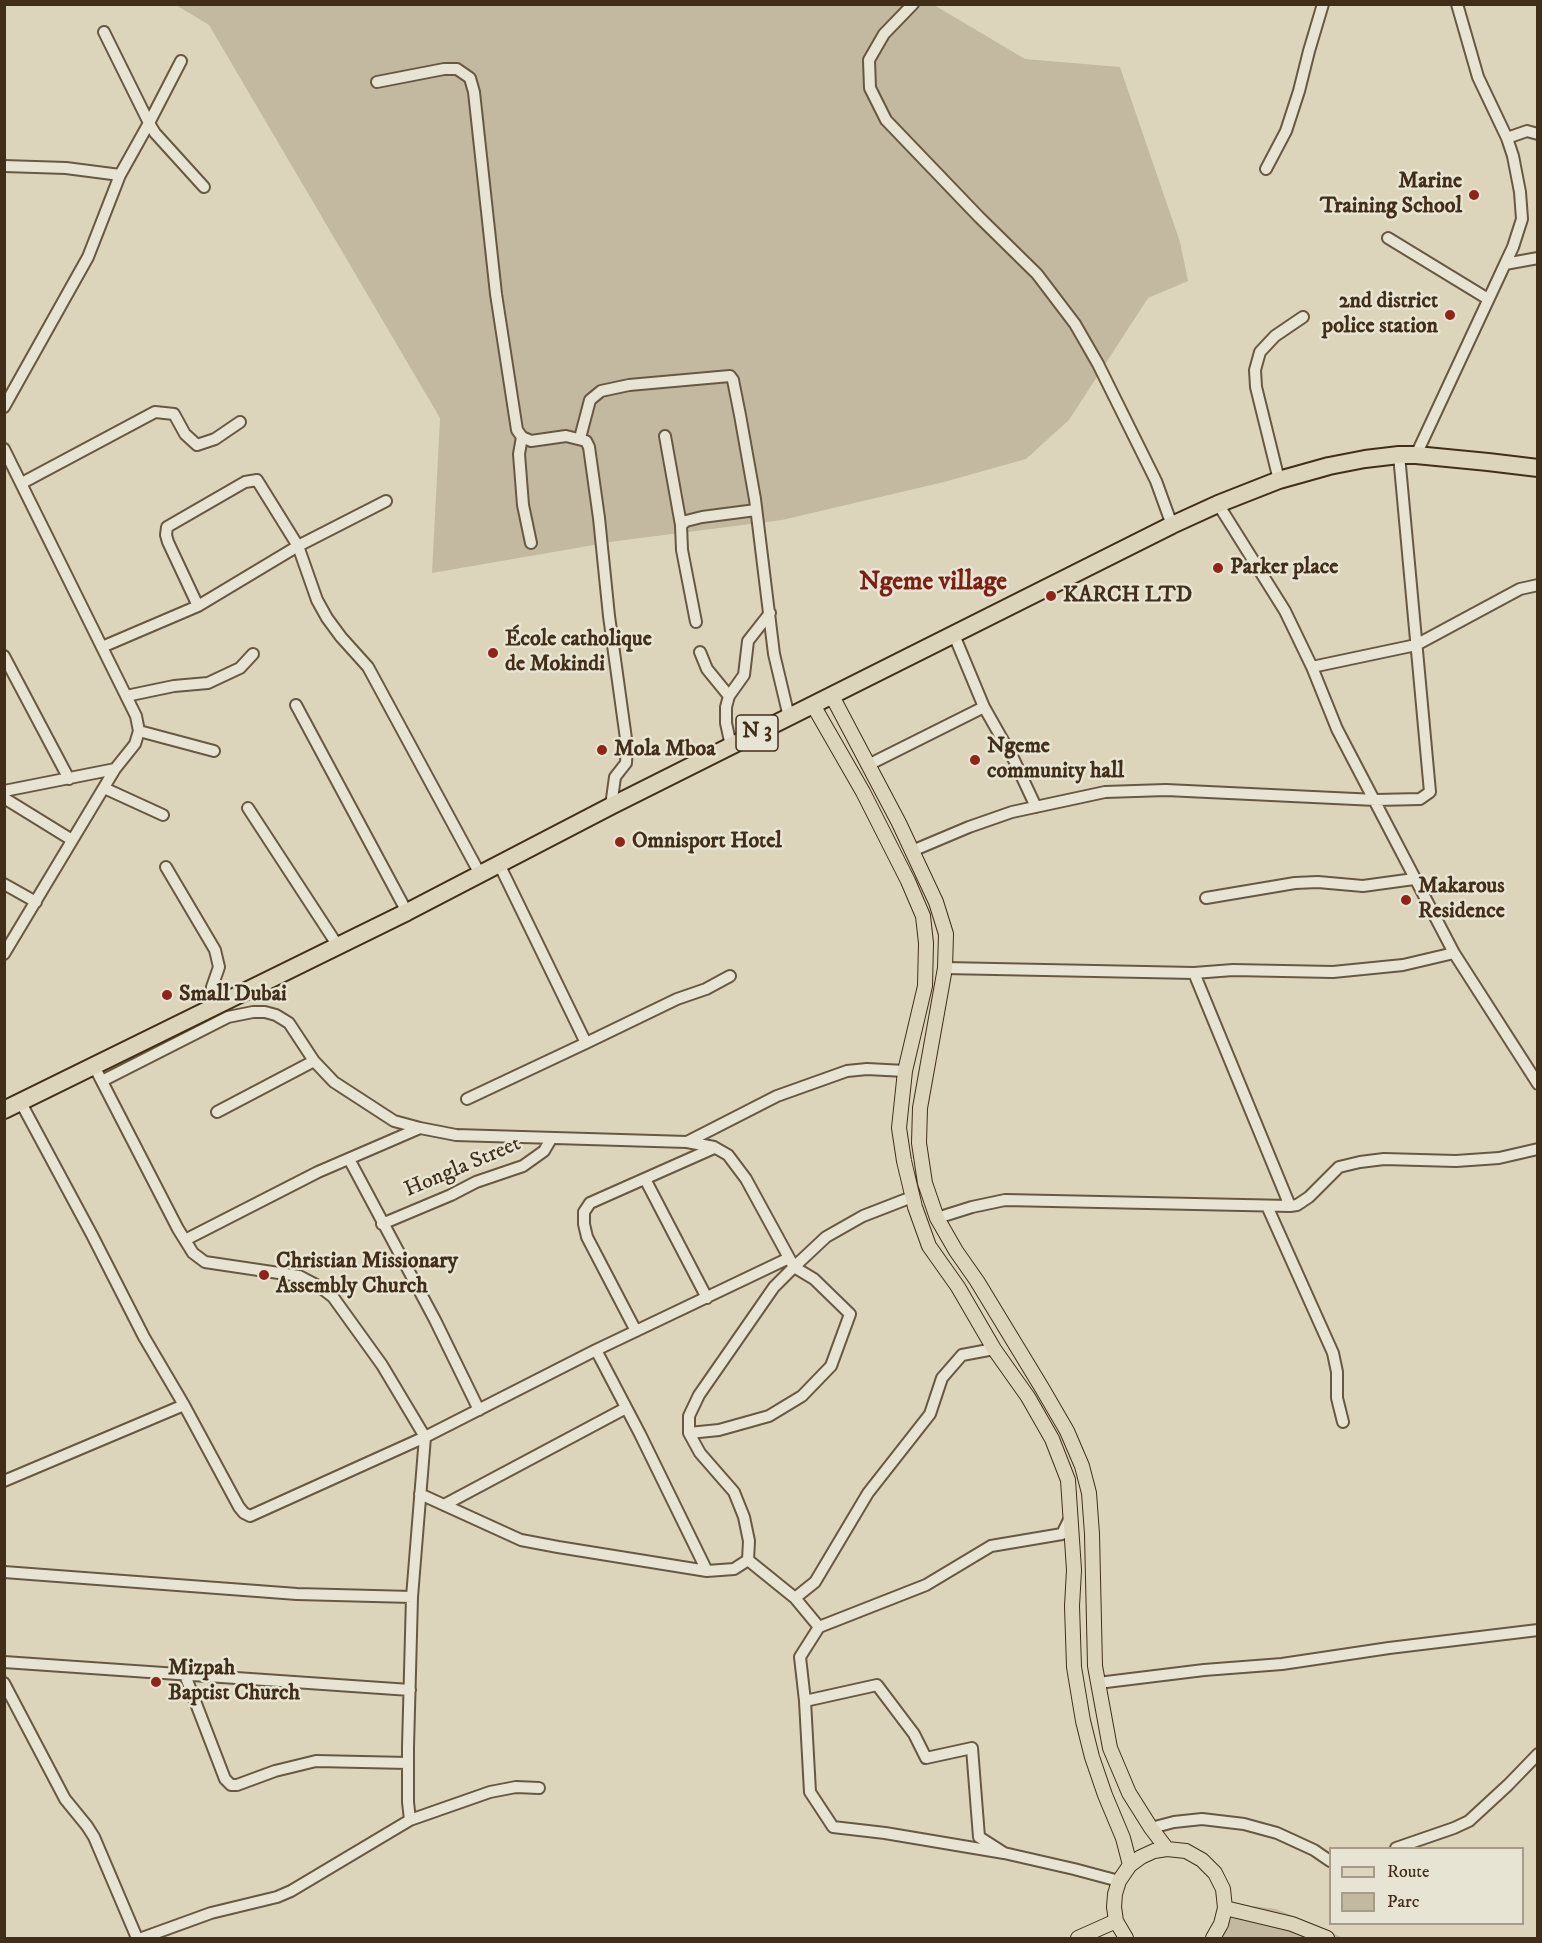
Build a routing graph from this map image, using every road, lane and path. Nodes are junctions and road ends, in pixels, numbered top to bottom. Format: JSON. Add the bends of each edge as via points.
{"nodes":[{"id":1,"x":913,"y":4,"type":"edge"},
{"id":2,"x":1323,"y":4,"type":"edge"},
{"id":3,"x":1457,"y":4,"type":"edge"},
{"id":4,"x":105,"y":32,"type":"dead end"},
{"id":5,"x":181,"y":61,"type":"dead end"},
{"id":6,"x":377,"y":82,"type":"dead end"},
{"id":7,"x":149,"y":123,"type":"junction"},
{"id":8,"x":1538,"y":134,"type":"edge"},
{"id":9,"x":1507,"y":138,"type":"junction"},
{"id":10,"x":4,"y":166,"type":"edge"},
{"id":11,"x":1266,"y":169,"type":"dead end"},
{"id":12,"x":120,"y":175,"type":"junction"},
{"id":13,"x":204,"y":187,"type":"dead end"},
{"id":14,"x":1388,"y":237,"type":"dead end"},
{"id":15,"x":1538,"y":258,"type":"edge"},
{"id":16,"x":1504,"y":264,"type":"junction"},
{"id":17,"x":1488,"y":299,"type":"junction"},
{"id":18,"x":1303,"y":317,"type":"dead end"},
{"id":19,"x":4,"y":406,"type":"edge"},
{"id":20,"x":240,"y":422,"type":"dead end"},
{"id":21,"x":665,"y":436,"type":"dead end"},
{"id":22,"x":522,"y":437,"type":"junction"},
{"id":23,"x":580,"y":438,"type":"junction"},
{"id":24,"x":4,"y":449,"type":"edge"},
{"id":25,"x":1399,"y":455,"type":"junction"},
{"id":26,"x":1416,"y":455,"type":"junction"},
{"id":27,"x":1538,"y":468,"type":"edge"},
{"id":28,"x":1279,"y":480,"type":"junction"},
{"id":29,"x":22,"y":483,"type":"junction"},
{"id":30,"x":386,"y":501,"type":"dead end"},
{"id":31,"x":1218,"y":504,"type":"junction"},
{"id":32,"x":756,"y":510,"type":"junction"},
{"id":33,"x":681,"y":525,"type":"junction"},
{"id":34,"x":1172,"y":525,"type":"junction"},
{"id":35,"x":531,"y":543,"type":"dead end"},
{"id":36,"x":298,"y":546,"type":"junction"},
{"id":37,"x":1538,"y":585,"type":"edge"},
{"id":38,"x":198,"y":606,"type":"junction"},
{"id":39,"x":770,"y":613,"type":"junction"},
{"id":40,"x":696,"y":622,"type":"dead end"},
{"id":41,"x":954,"y":635,"type":"junction"},
{"id":42,"x":1416,"y":645,"type":"junction"},
{"id":43,"x":102,"y":647,"type":"junction"},
{"id":44,"x":700,"y":652,"type":"dead end"},
{"id":45,"x":253,"y":654,"type":"dead end"},
{"id":46,"x":4,"y":656,"type":"edge"},
{"id":47,"x":1312,"y":667,"type":"junction"},
{"id":48,"x":126,"y":696,"type":"junction"},
{"id":49,"x":729,"y":696,"type":"junction"},
{"id":50,"x":832,"y":696,"type":"junction"},
{"id":51,"x":296,"y":705,"type":"dead end"},
{"id":52,"x":813,"y":705,"type":"junction"},
{"id":53,"x":984,"y":707,"type":"junction"},
{"id":54,"x":789,"y":717,"type":"junction"},
{"id":55,"x":139,"y":731,"type":"junction"},
{"id":56,"x":731,"y":746,"type":"junction"},
{"id":57,"x":214,"y":751,"type":"dead end"},
{"id":58,"x":868,"y":765,"type":"junction"},
{"id":59,"x":115,"y":769,"type":"junction"},
{"id":60,"x":69,"y":778,"type":"junction"},
{"id":61,"x":104,"y":788,"type":"junction"},
{"id":62,"x":4,"y":791,"type":"edge"},
{"id":63,"x":4,"y":798,"type":"edge"},
{"id":64,"x":1376,"y":800,"type":"junction"},
{"id":65,"x":611,"y":806,"type":"junction"},
{"id":66,"x":1036,"y":807,"type":"junction"},
{"id":67,"x":248,"y":808,"type":"dead end"},
{"id":68,"x":164,"y":815,"type":"dead end"},
{"id":69,"x":72,"y":840,"type":"junction"},
{"id":70,"x":912,"y":851,"type":"junction"},
{"id":71,"x":499,"y":864,"type":"junction"},
{"id":72,"x":166,"y":867,"type":"dead end"},
{"id":73,"x":480,"y":874,"type":"junction"},
{"id":74,"x":1414,"y":879,"type":"junction"},
{"id":75,"x":4,"y":884,"type":"edge"},
{"id":76,"x":1206,"y":898,"type":"dead end"},
{"id":77,"x":36,"y":902,"type":"junction"},
{"id":78,"x":407,"y":912,"type":"junction"},
{"id":79,"x":338,"y":946,"type":"junction"},
{"id":80,"x":1455,"y":953,"type":"junction"},
{"id":81,"x":4,"y":954,"type":"edge"},
{"id":82,"x":945,"y":968,"type":"junction"},
{"id":83,"x":1194,"y":973,"type":"junction"},
{"id":84,"x":730,"y":976,"type":"dead end"},
{"id":85,"x":215,"y":1007,"type":"junction"},
{"id":86,"x":586,"y":1043,"type":"junction"},
{"id":87,"x":314,"y":1061,"type":"junction"},
{"id":88,"x":905,"y":1071,"type":"junction"},
{"id":89,"x":98,"y":1074,"type":"junction"},
{"id":90,"x":1538,"y":1084,"type":"edge"},
{"id":91,"x":467,"y":1099,"type":"dead end"},
{"id":92,"x":20,"y":1101,"type":"junction"},
{"id":93,"x":4,"y":1110,"type":"edge"},
{"id":94,"x":217,"y":1112,"type":"dead end"},
{"id":95,"x":420,"y":1128,"type":"junction"},
{"id":96,"x":551,"y":1139,"type":"junction"},
{"id":97,"x":687,"y":1142,"type":"junction"},
{"id":98,"x":714,"y":1148,"type":"junction"},
{"id":99,"x":1538,"y":1149,"type":"edge"},
{"id":100,"x":349,"y":1159,"type":"junction"},
{"id":101,"x":645,"y":1179,"type":"junction"},
{"id":102,"x":912,"y":1197,"type":"junction"},
{"id":103,"x":1267,"y":1206,"type":"junction"},
{"id":104,"x":1290,"y":1206,"type":"junction"},
{"id":105,"x":938,"y":1218,"type":"junction"},
{"id":106,"x":382,"y":1224,"type":"junction"},
{"id":107,"x":185,"y":1240,"type":"junction"},
{"id":108,"x":791,"y":1263,"type":"junction"},
{"id":109,"x":706,"y":1298,"type":"junction"},
{"id":110,"x":636,"y":1332,"type":"junction"},
{"id":111,"x":994,"y":1349,"type":"junction"},
{"id":112,"x":596,"y":1350,"type":"junction"},
{"id":113,"x":184,"y":1405,"type":"junction"},
{"id":114,"x":626,"y":1408,"type":"junction"},
{"id":115,"x":479,"y":1410,"type":"junction"},
{"id":116,"x":1343,"y":1422,"type":"dead end"},
{"id":117,"x":689,"y":1433,"type":"junction"},
{"id":118,"x":425,"y":1437,"type":"junction"},
{"id":119,"x":4,"y":1481,"type":"edge"},
{"id":120,"x":420,"y":1494,"type":"junction"},
{"id":121,"x":444,"y":1505,"type":"junction"},
{"id":122,"x":1072,"y":1515,"type":"junction"},
{"id":123,"x":748,"y":1560,"type":"junction"},
{"id":124,"x":707,"y":1571,"type":"junction"},
{"id":125,"x":4,"y":1572,"type":"edge"},
{"id":126,"x":412,"y":1597,"type":"junction"},
{"id":127,"x":795,"y":1598,"type":"junction"},
{"id":128,"x":819,"y":1627,"type":"junction"},
{"id":129,"x":1538,"y":1630,"type":"edge"},
{"id":130,"x":4,"y":1662,"type":"edge"},
{"id":131,"x":185,"y":1675,"type":"junction"},
{"id":132,"x":4,"y":1683,"type":"edge"},
{"id":133,"x":1098,"y":1683,"type":"junction"},
{"id":134,"x":410,"y":1690,"type":"junction"},
{"id":135,"x":805,"y":1701,"type":"junction"},
{"id":136,"x":1538,"y":1754,"type":"edge"},
{"id":137,"x":408,"y":1763,"type":"junction"},
{"id":138,"x":539,"y":1788,"type":"dead end"},
{"id":139,"x":410,"y":1820,"type":"junction"},
{"id":140,"x":1151,"y":1828,"type":"junction"},
{"id":141,"x":1398,"y":1847,"type":"edge"},
{"id":142,"x":1167,"y":1849,"type":"junction"},
{"id":143,"x":1004,"y":1853,"type":"junction"},
{"id":144,"x":1329,"y":1860,"type":"edge"},
{"id":145,"x":1130,"y":1865,"type":"junction"},
{"id":146,"x":1119,"y":1881,"type":"junction"},
{"id":147,"x":1225,"y":1908,"type":"junction"},
{"id":148,"x":1116,"y":1921,"type":"junction"},
{"id":149,"x":137,"y":1938,"type":"edge"},
{"id":150,"x":142,"y":1938,"type":"edge"},
{"id":151,"x":1078,"y":1938,"type":"edge"},
{"id":152,"x":1126,"y":1938,"type":"edge"},
{"id":153,"x":1213,"y":1938,"type":"edge"},
{"id":154,"x":1327,"y":1938,"type":"edge"}],
"edges":[{"from":1,"to":34,"type":"street","via":[[884,34],[869,60],[870,88],[886,120],[1037,274],[1075,324],[1152,472]]},
{"from":2,"to":11,"type":"street","via":[[1289,121]]},
{"from":3,"to":9,"type":"street","via":[[1478,77]]},
{"from":4,"to":7,"type":"street"},
{"from":5,"to":7,"type":"street"},
{"from":6,"to":22,"type":"street","via":[[444,69],[457,69],[470,78],[496,294],[517,430]]},
{"from":7,"to":12,"type":"street"},
{"from":7,"to":13,"type":"street"},
{"from":8,"to":9,"type":"street","via":[[1527,131]]},
{"from":9,"to":16,"type":"street","via":[[1522,219]]},
{"from":10,"to":12,"type":"street"},
{"from":12,"to":19,"type":"street","via":[[88,257]]},
{"from":14,"to":17,"type":"street"},
{"from":15,"to":16,"type":"street"},
{"from":16,"to":17,"type":"street"},
{"from":17,"to":26,"type":"street"},
{"from":18,"to":28,"type":"street","via":[[1260,352],[1255,369]]},
{"from":20,"to":29,"type":"street","via":[[197,446],[174,414],[155,412]]},
{"from":21,"to":33,"type":"street"},
{"from":22,"to":23,"type":"street","via":[[531,441]]},
{"from":22,"to":35,"type":"street","via":[[519,454]]},
{"from":23,"to":32,"type":"street","via":[[590,400],[601,391],[730,376]]},
{"from":23,"to":65,"type":"street","via":[[590,447],[627,746],[626,763],[615,777]]},
{"from":24,"to":29,"type":"street"},
{"from":25,"to":26,"type":"highway","number":"N 3"},
{"from":25,"to":28,"type":"highway","number":"N 3","via":[[1329,466]]},
{"from":25,"to":42,"type":"street"},
{"from":26,"to":27,"type":"highway","number":"N 3"},
{"from":28,"to":31,"type":"highway","number":"N 3"},
{"from":29,"to":43,"type":"street"},
{"from":30,"to":36,"type":"street"},
{"from":31,"to":34,"type":"highway","number":"N 3"},
{"from":31,"to":47,"type":"street","via":[[1285,611]]},
{"from":32,"to":33,"type":"street","via":[[686,520]]},
{"from":32,"to":39,"type":"street"},
{"from":33,"to":40,"type":"street"},
{"from":34,"to":41,"type":"highway","number":"N 3"},
{"from":36,"to":38,"type":"street"},
{"from":36,"to":38,"type":"street","via":[[257,480],[167,527],[168,542]]},
{"from":36,"to":73,"type":"street","via":[[317,600],[368,668]]},
{"from":37,"to":42,"type":"street","via":[[1520,589]]},
{"from":38,"to":43,"type":"street"},
{"from":39,"to":49,"type":"street","via":[[748,641],[744,675]]},
{"from":39,"to":54,"type":"street","via":[[774,654]]},
{"from":41,"to":50,"type":"highway","number":"N 3"},
{"from":41,"to":53,"type":"street"},
{"from":42,"to":47,"type":"street"},
{"from":42,"to":64,"type":"street","via":[[1430,792],[1420,799]]},
{"from":43,"to":48,"type":"street"},
{"from":44,"to":49,"type":"street","via":[[707,669]]},
{"from":45,"to":48,"type":"street","via":[[240,668],[208,682]]},
{"from":46,"to":60,"type":"street"},
{"from":47,"to":64,"type":"street","via":[[1337,729]]},
{"from":48,"to":55,"type":"street"},
{"from":49,"to":56,"type":"street","via":[[726,715]]},
{"from":50,"to":52,"type":"highway","number":"N 3"},
{"from":50,"to":58,"type":"main road"},
{"from":51,"to":78,"type":"street"},
{"from":52,"to":54,"type":"highway","number":"N 3"},
{"from":52,"to":88,"type":"main road","via":[[887,839],[923,916],[925,986]]},
{"from":53,"to":58,"type":"street"},
{"from":53,"to":66,"type":"street"},
{"from":54,"to":56,"type":"highway","number":"N 3"},
{"from":55,"to":57,"type":"street"},
{"from":55,"to":59,"type":"street","via":[[135,744]]},
{"from":56,"to":65,"type":"highway","number":"N 3"},
{"from":58,"to":70,"type":"main road"},
{"from":59,"to":60,"type":"street"},
{"from":59,"to":61,"type":"street"},
{"from":60,"to":62,"type":"street"},
{"from":61,"to":68,"type":"street"},
{"from":61,"to":69,"type":"street"},
{"from":63,"to":69,"type":"street"},
{"from":64,"to":66,"type":"street","via":[[1166,790],[1105,792]]},
{"from":64,"to":74,"type":"street"},
{"from":65,"to":71,"type":"highway","number":"N 3"},
{"from":66,"to":70,"type":"street","via":[[969,826]]},
{"from":67,"to":79,"type":"street"},
{"from":69,"to":77,"type":"street"},
{"from":70,"to":82,"type":"main road","via":[[946,934]]},
{"from":71,"to":73,"type":"highway","number":"N 3"},
{"from":71,"to":86,"type":"street"},
{"from":72,"to":85,"type":"street","via":[[215,950],[219,967],[212,987]]},
{"from":73,"to":78,"type":"highway","number":"N 3"},
{"from":74,"to":76,"type":"street","via":[[1363,886],[1295,883]]},
{"from":74,"to":80,"type":"street"},
{"from":75,"to":77,"type":"street"},
{"from":77,"to":81,"type":"street"},
{"from":78,"to":79,"type":"highway","number":"N 3"},
{"from":79,"to":85,"type":"highway","number":"N 3"},
{"from":80,"to":83,"type":"street","via":[[1403,965],[1334,972]]},
{"from":80,"to":90,"type":"street"},
{"from":82,"to":83,"type":"street"},
{"from":82,"to":105,"type":"main road","via":[[920,1108],[919,1143],[925,1183]]},
{"from":83,"to":104,"type":"street"},
{"from":84,"to":86,"type":"street"},
{"from":85,"to":89,"type":"highway","number":"N 3"},
{"from":86,"to":91,"type":"street"},
{"from":87,"to":89,"type":"street","via":[[289,1023],[253,1012],[228,1017]]},
{"from":87,"to":94,"type":"street"},
{"from":87,"to":95,"type":"street","via":[[334,1082],[367,1104],[394,1121]]},
{"from":88,"to":97,"type":"street","via":[[847,1071],[777,1096]]},
{"from":88,"to":102,"type":"main road","via":[[899,1128]]},
{"from":89,"to":92,"type":"highway","number":"N 3"},
{"from":89,"to":107,"type":"street"},
{"from":92,"to":93,"type":"highway","number":"N 3"},
{"from":92,"to":113,"type":"street"},
{"from":95,"to":96,"type":"street","via":[[456,1135]]},
{"from":95,"to":100,"type":"street"},
{"from":96,"to":97,"type":"street"},
{"from":96,"to":106,"type":"street","name":"Hongla Street","via":[[544,1151],[524,1166],[476,1182]]},
{"from":97,"to":98,"type":"street"},
{"from":98,"to":101,"type":"street"},
{"from":98,"to":108,"type":"street","via":[[728,1155],[746,1179]]},
{"from":99,"to":104,"type":"street","via":[[1499,1158],[1360,1162],[1339,1167],[1309,1197]]},
{"from":100,"to":106,"type":"street"},
{"from":100,"to":107,"type":"street"},
{"from":101,"to":109,"type":"street"},
{"from":101,"to":110,"type":"street","via":[[590,1203],[584,1212],[587,1237]]},
{"from":102,"to":108,"type":"street","via":[[864,1216]]},
{"from":102,"to":111,"type":"main road","via":[[929,1246]]},
{"from":103,"to":104,"type":"street"},
{"from":103,"to":105,"type":"street","via":[[1005,1200]]},
{"from":103,"to":116,"type":"street","via":[[1333,1353]]},
{"from":105,"to":133,"type":"main road","via":[[1067,1431],[1082,1466],[1089,1493]]},
{"from":106,"to":115,"type":"street"},
{"from":107,"to":118,"type":"street","via":[[205,1262],[299,1276],[333,1297],[382,1365]]},
{"from":108,"to":109,"type":"street"},
{"from":108,"to":117,"type":"street","via":[[699,1395],[690,1416]]},
{"from":108,"to":117,"type":"street","via":[[850,1314],[831,1366],[802,1396],[769,1416],[719,1430]]},
{"from":109,"to":110,"type":"street"},
{"from":110,"to":112,"type":"street"},
{"from":111,"to":122,"type":"main road","via":[[1052,1439],[1068,1480]]},
{"from":111,"to":127,"type":"street","via":[[962,1355],[942,1378],[930,1414],[868,1493],[815,1582]]},
{"from":112,"to":114,"type":"street"},
{"from":112,"to":115,"type":"street"},
{"from":113,"to":118,"type":"street","via":[[239,1507],[250,1516]]},
{"from":113,"to":119,"type":"street"},
{"from":114,"to":121,"type":"street"},
{"from":114,"to":124,"type":"street"},
{"from":115,"to":118,"type":"street"},
{"from":117,"to":123,"type":"street","via":[[700,1453],[734,1492],[749,1540]]},
{"from":118,"to":120,"type":"street"},
{"from":120,"to":121,"type":"street"},
{"from":120,"to":126,"type":"street"},
{"from":121,"to":124,"type":"street","via":[[521,1540]]},
{"from":122,"to":128,"type":"street","via":[[1062,1534],[992,1546],[926,1585]]},
{"from":122,"to":145,"type":"main road","via":[[1074,1667],[1092,1756]]},
{"from":123,"to":124,"type":"street","via":[[734,1569]]},
{"from":123,"to":127,"type":"street"},
{"from":125,"to":126,"type":"street","via":[[297,1594]]},
{"from":126,"to":134,"type":"street"},
{"from":127,"to":128,"type":"street"},
{"from":128,"to":135,"type":"street","via":[[800,1657]]},
{"from":129,"to":133,"type":"street","via":[[1282,1664]]},
{"from":130,"to":131,"type":"street"},
{"from":131,"to":134,"type":"street"},
{"from":131,"to":137,"type":"street","via":[[225,1779],[231,1785],[316,1761]]},
{"from":132,"to":149,"type":"street","via":[[65,1799],[94,1837]]},
{"from":133,"to":140,"type":"main road","via":[[1110,1748],[1129,1793]]},
{"from":134,"to":137,"type":"street"},
{"from":135,"to":143,"type":"street","via":[[810,1792],[833,1827]]},
{"from":135,"to":143,"type":"street","via":[[877,1685],[915,1734],[926,1758],[972,1748],[979,1837]]},
{"from":136,"to":141,"type":"street","via":[[1469,1821]]},
{"from":137,"to":139,"type":"street"},
{"from":138,"to":139,"type":"street","via":[[490,1792]]},
{"from":139,"to":150,"type":"street","via":[[291,1891],[211,1913]]},
{"from":140,"to":142,"type":"main road"},
{"from":140,"to":144,"type":"street","via":[[1202,1819],[1244,1824],[1277,1833]]},
{"from":142,"to":145,"type":"main road"},
{"from":142,"to":147,"type":"main road","via":[[1186,1851],[1215,1873],[1223,1889]]},
{"from":143,"to":146,"type":"street"},
{"from":145,"to":146,"type":"main road"},
{"from":146,"to":148,"type":"main road","via":[[1114,1907]]},
{"from":147,"to":153,"type":"main road"},
{"from":147,"to":154,"type":"main road","via":[[1292,1924]]},
{"from":148,"to":151,"type":"main road"},
{"from":148,"to":152,"type":"main road"}]}
